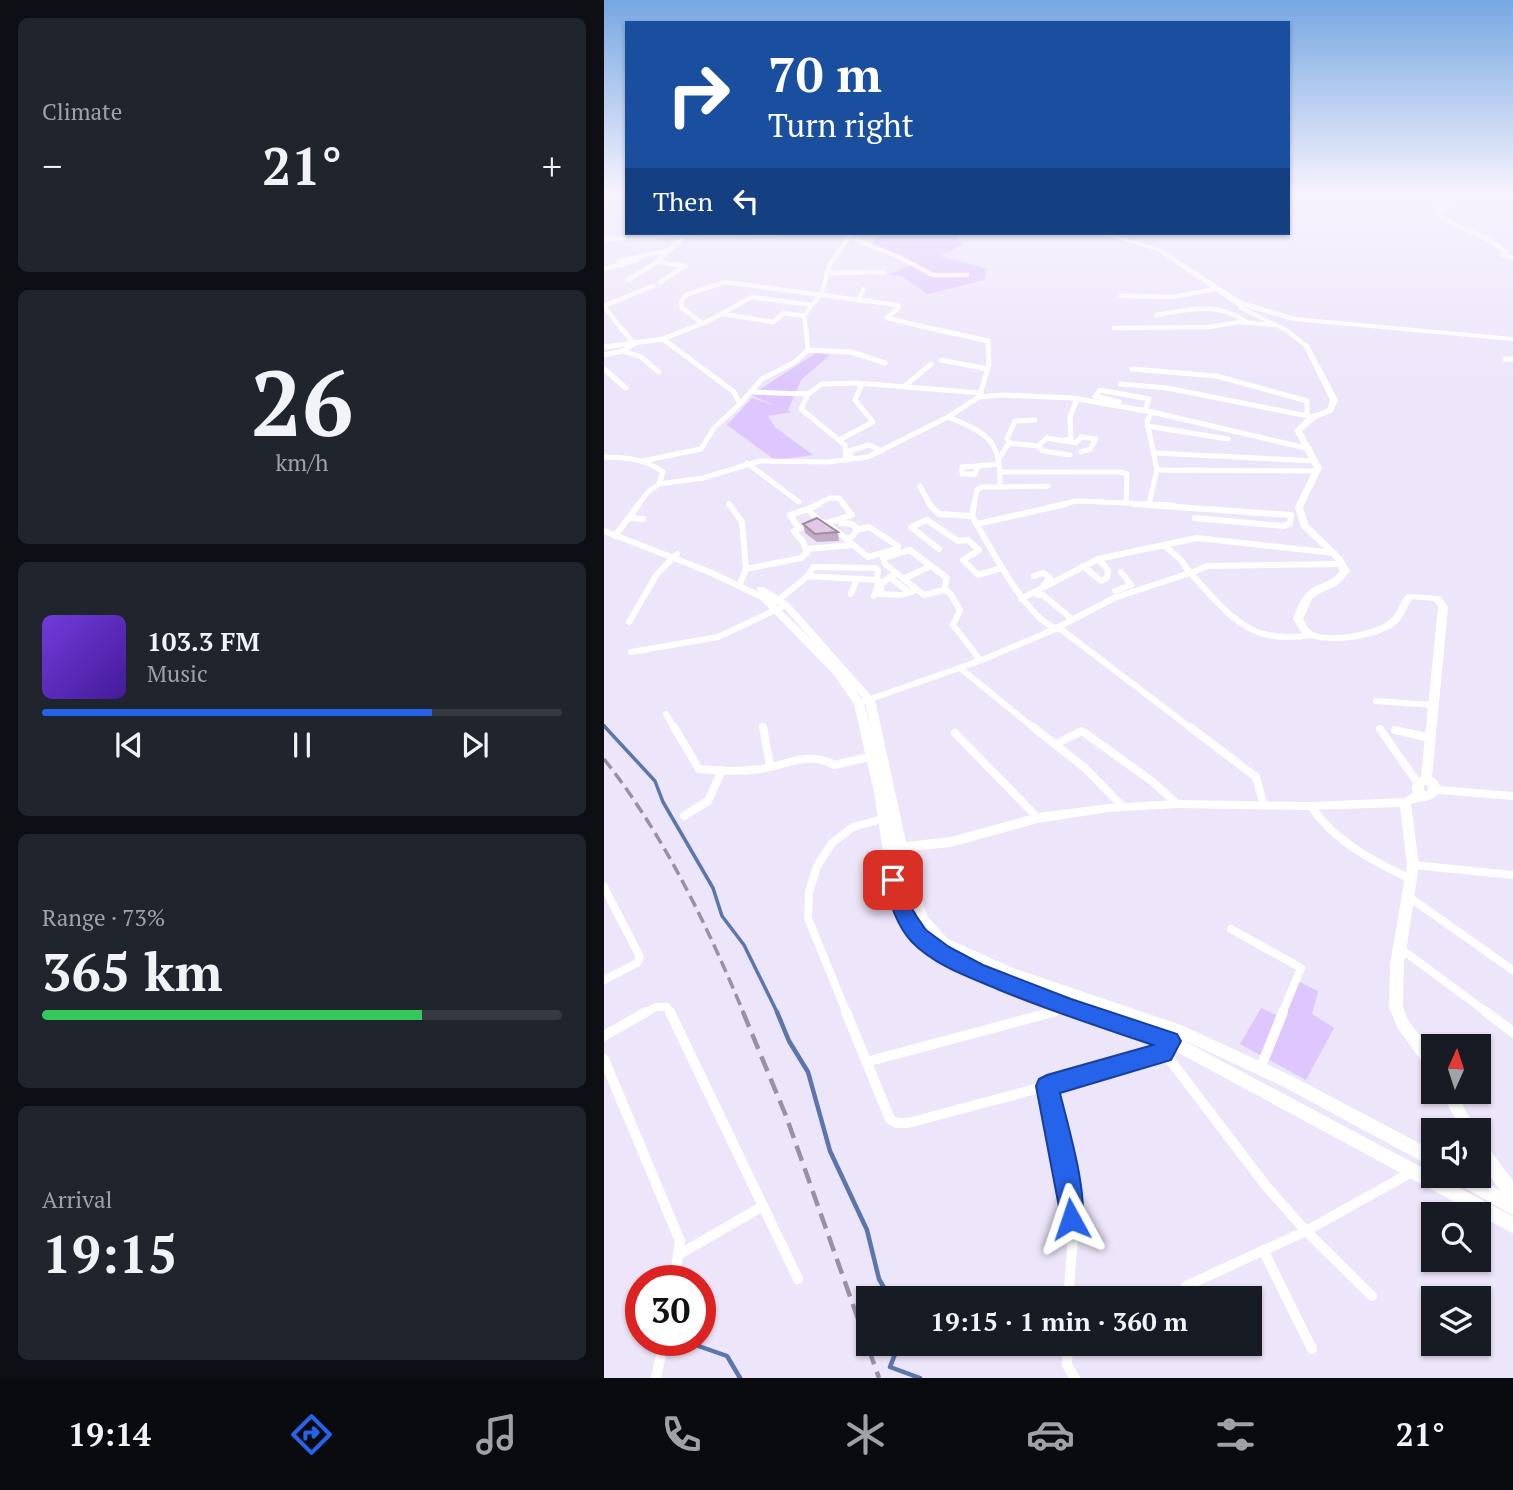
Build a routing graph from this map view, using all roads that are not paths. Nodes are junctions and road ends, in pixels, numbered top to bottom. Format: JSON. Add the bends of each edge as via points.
{"nodes":[{"id":1,"x":641,"y":257,"type":"edge"},
{"id":2,"x":662,"y":257,"type":"edge"},
{"id":3,"x":836,"y":257,"type":"edge"},
{"id":4,"x":900,"y":257,"type":"edge"},
{"id":5,"x":1169,"y":257,"type":"edge"},
{"id":6,"x":657,"y":262,"type":"junction"},
{"id":7,"x":604,"y":269,"type":"edge"},
{"id":8,"x":884,"y":272,"type":"dead end"},
{"id":9,"x":826,"y":273,"type":"junction"},
{"id":10,"x":967,"y":275,"type":"dead end"},
{"id":11,"x":628,"y":280,"type":"dead end"},
{"id":12,"x":660,"y":282,"type":"dead end"},
{"id":13,"x":653,"y":286,"type":"dead end"},
{"id":14,"x":864,"y":289,"type":"dead end"},
{"id":15,"x":1215,"y":289,"type":"junction"},
{"id":16,"x":818,"y":295,"type":"junction"},
{"id":17,"x":1121,"y":296,"type":"dead end"},
{"id":18,"x":858,"y":300,"type":"junction"},
{"id":19,"x":1239,"y":303,"type":"junction"},
{"id":20,"x":811,"y":304,"type":"junction"},
{"id":21,"x":604,"y":306,"type":"edge"},
{"id":22,"x":721,"y":314,"type":"junction"},
{"id":23,"x":1157,"y":315,"type":"dead end"},
{"id":24,"x":804,"y":316,"type":"junction"},
{"id":25,"x":1247,"y":322,"type":"junction"},
{"id":26,"x":702,"y":323,"type":"junction"},
{"id":27,"x":1275,"y":325,"type":"junction"},
{"id":28,"x":1114,"y":328,"type":"dead end"},
{"id":29,"x":663,"y":339,"type":"junction"},
{"id":30,"x":1513,"y":339,"type":"edge"},
{"id":31,"x":634,"y":344,"type":"junction"},
{"id":32,"x":604,"y":347,"type":"edge"},
{"id":33,"x":623,"y":351,"type":"junction"},
{"id":34,"x":808,"y":351,"type":"junction"},
{"id":35,"x":604,"y":355,"type":"edge"},
{"id":36,"x":1505,"y":359,"type":"dead end"},
{"id":37,"x":1513,"y":359,"type":"edge"},
{"id":38,"x":941,"y":360,"type":"dead end"},
{"id":39,"x":885,"y":363,"type":"dead end"},
{"id":40,"x":931,"y":364,"type":"dead end"},
{"id":41,"x":604,"y":369,"type":"edge"},
{"id":42,"x":988,"y":369,"type":"junction"},
{"id":43,"x":1132,"y":369,"type":"dead end"},
{"id":44,"x":659,"y":372,"type":"dead end"},
{"id":45,"x":862,"y":384,"type":"junction"},
{"id":46,"x":1120,"y":384,"type":"dead end"},
{"id":47,"x":903,"y":387,"type":"junction"},
{"id":48,"x":626,"y":388,"type":"dead end"},
{"id":49,"x":1169,"y":389,"type":"junction"},
{"id":50,"x":751,"y":392,"type":"junction"},
{"id":51,"x":808,"y":394,"type":"junction"},
{"id":52,"x":980,"y":395,"type":"junction"},
{"id":53,"x":1163,"y":396,"type":"dead end"},
{"id":54,"x":1077,"y":399,"type":"junction"},
{"id":55,"x":740,"y":404,"type":"junction"},
{"id":56,"x":1148,"y":410,"type":"junction"},
{"id":57,"x":1310,"y":416,"type":"junction"},
{"id":58,"x":948,"y":417,"type":"junction"},
{"id":59,"x":1035,"y":420,"type":"dead end"},
{"id":60,"x":1147,"y":426,"type":"junction"},
{"id":61,"x":1048,"y":437,"type":"dead end"},
{"id":62,"x":1228,"y":439,"type":"dead end"},
{"id":63,"x":839,"y":440,"type":"junction"},
{"id":64,"x":1009,"y":443,"type":"junction"},
{"id":65,"x":1038,"y":446,"type":"junction"},
{"id":66,"x":1310,"y":449,"type":"junction"},
{"id":67,"x":882,"y":451,"type":"junction"},
{"id":68,"x":1081,"y":452,"type":"dead end"},
{"id":69,"x":1154,"y":453,"type":"junction"},
{"id":70,"x":1070,"y":455,"type":"dead end"},
{"id":71,"x":604,"y":457,"type":"edge"},
{"id":72,"x":848,"y":460,"type":"junction"},
{"id":73,"x":642,"y":461,"type":"junction"},
{"id":74,"x":748,"y":463,"type":"junction"},
{"id":75,"x":978,"y":466,"type":"dead end"},
{"id":76,"x":1000,"y":466,"type":"junction"},
{"id":77,"x":1316,"y":466,"type":"junction"},
{"id":78,"x":1157,"y":470,"type":"junction"},
{"id":79,"x":991,"y":472,"type":"dead end"},
{"id":80,"x":659,"y":484,"type":"junction"},
{"id":81,"x":920,"y":486,"type":"dead end"},
{"id":82,"x":1048,"y":486,"type":"dead end"},
{"id":83,"x":1000,"y":487,"type":"junction"},
{"id":84,"x":799,"y":502,"type":"dead end"},
{"id":85,"x":1126,"y":503,"type":"junction"},
{"id":86,"x":729,"y":504,"type":"dead end"},
{"id":87,"x":1149,"y":504,"type":"junction"},
{"id":88,"x":808,"y":509,"type":"junction"},
{"id":89,"x":972,"y":516,"type":"junction"},
{"id":90,"x":628,"y":518,"type":"junction"},
{"id":91,"x":1195,"y":518,"type":"dead end"},
{"id":92,"x":643,"y":519,"type":"dead end"},
{"id":93,"x":819,"y":520,"type":"junction"},
{"id":94,"x":604,"y":523,"type":"edge"},
{"id":95,"x":977,"y":524,"type":"junction"},
{"id":96,"x":829,"y":525,"type":"junction"},
{"id":97,"x":798,"y":527,"type":"junction"},
{"id":98,"x":856,"y":530,"type":"junction"},
{"id":99,"x":612,"y":533,"type":"edge"},
{"id":100,"x":984,"y":535,"type":"junction"},
{"id":101,"x":846,"y":540,"type":"junction"},
{"id":102,"x":968,"y":540,"type":"junction"},
{"id":103,"x":853,"y":545,"type":"junction"},
{"id":104,"x":1165,"y":546,"type":"junction"},
{"id":105,"x":991,"y":547,"type":"junction"},
{"id":106,"x":939,"y":549,"type":"dead end"},
{"id":107,"x":979,"y":550,"type":"junction"},
{"id":108,"x":807,"y":551,"type":"junction"},
{"id":109,"x":862,"y":553,"type":"junction"},
{"id":110,"x":1334,"y":553,"type":"junction"},
{"id":111,"x":676,"y":556,"type":"junction"},
{"id":112,"x":1098,"y":559,"type":"junction"},
{"id":113,"x":1343,"y":564,"type":"junction"},
{"id":114,"x":931,"y":566,"type":"junction"},
{"id":115,"x":1083,"y":566,"type":"junction"},
{"id":116,"x":842,"y":567,"type":"junction"},
{"id":117,"x":1002,"y":568,"type":"junction"},
{"id":118,"x":746,"y":569,"type":"junction"},
{"id":119,"x":1121,"y":572,"type":"dead end"},
{"id":120,"x":1190,"y":573,"type":"junction"},
{"id":121,"x":893,"y":575,"type":"junction"},
{"id":122,"x":808,"y":576,"type":"junction"},
{"id":123,"x":1034,"y":576,"type":"dead end"},
{"id":124,"x":839,"y":578,"type":"junction"},
{"id":125,"x":903,"y":579,"type":"junction"},
{"id":126,"x":877,"y":580,"type":"junction"},
{"id":127,"x":740,"y":583,"type":"junction"},
{"id":128,"x":1041,"y":587,"type":"junction"},
{"id":129,"x":944,"y":590,"type":"junction"},
{"id":130,"x":913,"y":591,"type":"junction"},
{"id":131,"x":1115,"y":592,"type":"junction"},
{"id":132,"x":874,"y":596,"type":"dead end"},
{"id":133,"x":1020,"y":598,"type":"junction"},
{"id":134,"x":778,"y":605,"type":"junction"},
{"id":135,"x":1072,"y":619,"type":"junction"},
{"id":136,"x":629,"y":621,"type":"dead end"},
{"id":137,"x":1054,"y":629,"type":"junction"},
{"id":138,"x":1312,"y":635,"type":"junction"},
{"id":139,"x":631,"y":652,"type":"dead end"},
{"id":140,"x":980,"y":660,"type":"junction"},
{"id":141,"x":960,"y":668,"type":"junction"},
{"id":142,"x":1376,"y":701,"type":"dead end"},
{"id":143,"x":865,"y":702,"type":"junction"},
{"id":144,"x":1433,"y":705,"type":"junction"},
{"id":145,"x":666,"y":714,"type":"dead end"},
{"id":146,"x":763,"y":727,"type":"dead end"},
{"id":147,"x":1380,"y":729,"type":"dead end"},
{"id":148,"x":1395,"y":730,"type":"dead end"},
{"id":149,"x":955,"y":733,"type":"dead end"},
{"id":150,"x":1430,"y":738,"type":"junction"},
{"id":151,"x":1058,"y":743,"type":"junction"},
{"id":152,"x":877,"y":756,"type":"junction"},
{"id":153,"x":770,"y":766,"type":"junction"},
{"id":154,"x":722,"y":770,"type":"junction"},
{"id":155,"x":1422,"y":785,"type":"junction"},
{"id":156,"x":1513,"y":796,"type":"edge"},
{"id":157,"x":1405,"y":802,"type":"junction"},
{"id":158,"x":1263,"y":803,"type":"junction"},
{"id":159,"x":1177,"y":804,"type":"junction"},
{"id":160,"x":1311,"y":806,"type":"junction"},
{"id":161,"x":1123,"y":807,"type":"junction"},
{"id":162,"x":684,"y":816,"type":"dead end"},
{"id":163,"x":890,"y":817,"type":"junction"},
{"id":164,"x":1038,"y":818,"type":"junction"},
{"id":165,"x":895,"y":848,"type":"junction"},
{"id":166,"x":1413,"y":865,"type":"junction"},
{"id":167,"x":1513,"y":875,"type":"edge"},
{"id":168,"x":1411,"y":879,"type":"junction"},
{"id":169,"x":604,"y":887,"type":"edge"},
{"id":170,"x":1409,"y":897,"type":"junction"},
{"id":171,"x":1231,"y":929,"type":"dead end"},
{"id":172,"x":1401,"y":949,"type":"junction"},
{"id":173,"x":1513,"y":971,"type":"edge"},
{"id":174,"x":604,"y":980,"type":"edge"},
{"id":175,"x":1073,"y":1002,"type":"junction"},
{"id":176,"x":1513,"y":1033,"type":"edge"},
{"id":177,"x":604,"y":1036,"type":"edge"},
{"id":178,"x":1170,"y":1041,"type":"junction"},
{"id":179,"x":1421,"y":1048,"type":"edge"},
{"id":180,"x":604,"y":1061,"type":"edge"},
{"id":181,"x":866,"y":1062,"type":"junction"},
{"id":182,"x":1260,"y":1069,"type":"junction"},
{"id":183,"x":1047,"y":1086,"type":"junction"},
{"id":184,"x":1421,"y":1153,"type":"edge"},
{"id":185,"x":1491,"y":1164,"type":"edge"},
{"id":186,"x":1412,"y":1172,"type":"junction"},
{"id":187,"x":1480,"y":1188,"type":"edge"},
{"id":188,"x":1513,"y":1196,"type":"edge"},
{"id":189,"x":763,"y":1206,"type":"junction"},
{"id":190,"x":1513,"y":1208,"type":"edge"},
{"id":191,"x":1513,"y":1226,"type":"edge"},
{"id":192,"x":1306,"y":1231,"type":"junction"},
{"id":193,"x":1263,"y":1250,"type":"junction"},
{"id":194,"x":678,"y":1255,"type":"junction"},
{"id":195,"x":676,"y":1265,"type":"edge"},
{"id":196,"x":798,"y":1279,"type":"dead end"},
{"id":197,"x":1069,"y":1286,"type":"edge"},
{"id":198,"x":1186,"y":1286,"type":"dead end"},
{"id":199,"x":1372,"y":1296,"type":"dead end"},
{"id":200,"x":1312,"y":1349,"type":"dead end"},
{"id":201,"x":661,"y":1356,"type":"edge"},
{"id":202,"x":1067,"y":1356,"type":"edge"},
{"id":203,"x":656,"y":1378,"type":"edge"},
{"id":204,"x":1075,"y":1378,"type":"edge"}],
"edges":[{"from":1,"to":7,"type":"street"},
{"from":2,"to":6,"type":"street"},
{"from":3,"to":9,"type":"street"},
{"from":4,"to":10,"type":"street","via":[[933,275]]},
{"from":5,"to":15,"type":"main road"},
{"from":6,"to":11,"type":"street"},
{"from":6,"to":12,"type":"street","via":[[684,266]]},
{"from":8,"to":9,"type":"street"},
{"from":9,"to":16,"type":"street"},
{"from":13,"to":21,"type":"street"},
{"from":14,"to":18,"type":"street"},
{"from":15,"to":17,"type":"street","via":[[1173,297]]},
{"from":15,"to":19,"type":"main road"},
{"from":16,"to":18,"type":"street"},
{"from":16,"to":20,"type":"street"},
{"from":16,"to":26,"type":"street","via":[[718,282],[686,295],[681,302],[682,308]]},
{"from":18,"to":42,"type":"street","via":[[899,306],[888,319],[986,337]]},
{"from":19,"to":27,"type":"street"},
{"from":19,"to":30,"type":"main road","via":[[1334,324]]},
{"from":20,"to":22,"type":"street","via":[[752,297]]},
{"from":20,"to":24,"type":"street"},
{"from":21,"to":31,"type":"street"},
{"from":22,"to":24,"type":"street","via":[[773,322],[784,313]]},
{"from":22,"to":26,"type":"street"},
{"from":23,"to":25,"type":"street","via":[[1214,306]]},
{"from":24,"to":34,"type":"street"},
{"from":25,"to":27,"type":"street"},
{"from":25,"to":28,"type":"street","via":[[1200,328]]},
{"from":26,"to":29,"type":"street"},
{"from":27,"to":57,"type":"street","via":[[1307,346],[1334,400],[1330,410]]},
{"from":29,"to":31,"type":"street"},
{"from":29,"to":55,"type":"street","via":[[734,392]]},
{"from":31,"to":32,"type":"street"},
{"from":31,"to":33,"type":"street"},
{"from":33,"to":35,"type":"street"},
{"from":33,"to":44,"type":"street","via":[[641,357]]},
{"from":34,"to":39,"type":"street","via":[[851,352]]},
{"from":34,"to":50,"type":"street","via":[[762,379]]},
{"from":36,"to":37,"type":"street"},
{"from":38,"to":42,"type":"street"},
{"from":40,"to":47,"type":"street"},
{"from":41,"to":48,"type":"street"},
{"from":42,"to":52,"type":"street"},
{"from":43,"to":57,"type":"street","via":[[1217,376],[1267,393],[1300,397],[1307,401]]},
{"from":45,"to":47,"type":"street"},
{"from":45,"to":51,"type":"street","via":[[822,384]]},
{"from":45,"to":63,"type":"street","via":[[855,400],[873,422]]},
{"from":46,"to":49,"type":"street"},
{"from":47,"to":52,"type":"street"},
{"from":49,"to":53,"type":"street"},
{"from":49,"to":57,"type":"street"},
{"from":50,"to":51,"type":"street"},
{"from":50,"to":55,"type":"street"},
{"from":51,"to":63,"type":"street","via":[[801,409]]},
{"from":52,"to":54,"type":"street"},
{"from":52,"to":58,"type":"street"},
{"from":54,"to":56,"type":"street"},
{"from":54,"to":61,"type":"street","via":[[1070,417],[1071,439]]},
{"from":55,"to":73,"type":"street","via":[[714,428],[701,449]]},
{"from":56,"to":56,"type":"street","via":[[1149,399],[1100,390],[1095,396]]},
{"from":56,"to":60,"type":"street"},
{"from":56,"to":66,"type":"street"},
{"from":57,"to":66,"type":"street","via":[[1298,430]]},
{"from":58,"to":67,"type":"street"},
{"from":58,"to":76,"type":"street","via":[[987,433]]},
{"from":59,"to":64,"type":"street","via":[[1015,421],[1006,439]]},
{"from":60,"to":62,"type":"street"},
{"from":60,"to":69,"type":"street"},
{"from":63,"to":72,"type":"street","via":[[845,444]]},
{"from":64,"to":65,"type":"street"},
{"from":64,"to":76,"type":"street"},
{"from":65,"to":68,"type":"street","via":[[1047,438],[1075,443],[1081,437],[1096,439],[1090,449]]},
{"from":65,"to":70,"type":"street"},
{"from":66,"to":77,"type":"street"},
{"from":67,"to":72,"type":"street"},
{"from":67,"to":72,"type":"street","via":[[866,445],[849,450]]},
{"from":69,"to":77,"type":"street"},
{"from":69,"to":78,"type":"street"},
{"from":71,"to":73,"type":"street"},
{"from":72,"to":74,"type":"street"},
{"from":73,"to":80,"type":"street","via":[[663,472]]},
{"from":74,"to":80,"type":"street","via":[[703,478]]},
{"from":74,"to":84,"type":"street"},
{"from":75,"to":76,"type":"street"},
{"from":76,"to":79,"type":"street"},
{"from":76,"to":83,"type":"street"},
{"from":76,"to":85,"type":"street","via":[[1127,474]]},
{"from":77,"to":78,"type":"street"},
{"from":77,"to":110,"type":"street","via":[[1299,507],[1304,524]]},
{"from":78,"to":87,"type":"street"},
{"from":80,"to":90,"type":"street"},
{"from":81,"to":89,"type":"street","via":[[939,514]]},
{"from":82,"to":83,"type":"street"},
{"from":83,"to":89,"type":"street","via":[[977,490]]},
{"from":85,"to":87,"type":"street"},
{"from":85,"to":95,"type":"street","via":[[1067,502]]},
{"from":86,"to":118,"type":"street","via":[[742,522]]},
{"from":87,"to":91,"type":"street","via":[[1291,515],[1284,526]]},
{"from":88,"to":93,"type":"street"},
{"from":88,"to":96,"type":"street","via":[[839,498],[852,515]]},
{"from":88,"to":97,"type":"street","via":[[790,515]]},
{"from":89,"to":95,"type":"street"},
{"from":90,"to":92,"type":"street"},
{"from":90,"to":99,"type":"street"},
{"from":93,"to":96,"type":"street"},
{"from":93,"to":97,"type":"street"},
{"from":94,"to":99,"type":"street"},
{"from":95,"to":100,"type":"street"},
{"from":96,"to":98,"type":"street","via":[[846,522]]},
{"from":96,"to":101,"type":"street"},
{"from":97,"to":108,"type":"street","via":[[793,533]]},
{"from":98,"to":101,"type":"street"},
{"from":98,"to":109,"type":"street","via":[[869,527],[898,546],[874,556]]},
{"from":99,"to":111,"type":"street"},
{"from":100,"to":102,"type":"street"},
{"from":100,"to":105,"type":"street"},
{"from":101,"to":103,"type":"street"},
{"from":102,"to":106,"type":"street","via":[[958,541],[927,520],[911,527]]},
{"from":102,"to":107,"type":"street"},
{"from":103,"to":108,"type":"street"},
{"from":103,"to":109,"type":"street"},
{"from":104,"to":110,"type":"street","via":[[1209,538]]},
{"from":104,"to":112,"type":"street"},
{"from":104,"to":120,"type":"street"},
{"from":105,"to":107,"type":"street"},
{"from":105,"to":117,"type":"street"},
{"from":107,"to":117,"type":"street","via":[[963,560],[978,575]]},
{"from":108,"to":109,"type":"street","via":[[807,564],[832,565],[851,564]]},
{"from":108,"to":118,"type":"street","via":[[796,559]]},
{"from":110,"to":113,"type":"street"},
{"from":111,"to":127,"type":"street"},
{"from":111,"to":136,"type":"street","via":[[657,574]]},
{"from":112,"to":115,"type":"street"},
{"from":112,"to":115,"type":"street","via":[[1108,570],[1101,581]]},
{"from":113,"to":120,"type":"street","via":[[1208,566]]},
{"from":113,"to":138,"type":"street","via":[[1342,577],[1303,600],[1298,619]]},
{"from":114,"to":121,"type":"street","via":[[905,550],[883,558]]},
{"from":114,"to":125,"type":"street"},
{"from":114,"to":129,"type":"street","via":[[947,578]]},
{"from":115,"to":128,"type":"street"},
{"from":116,"to":122,"type":"street","via":[[813,567]]},
{"from":116,"to":124,"type":"street"},
{"from":116,"to":126,"type":"street","via":[[875,568]]},
{"from":117,"to":133,"type":"street"},
{"from":118,"to":127,"type":"street"},
{"from":119,"to":131,"type":"street","via":[[1131,585]]},
{"from":120,"to":131,"type":"street","via":[[1169,582]]},
{"from":120,"to":138,"type":"street","via":[[1230,615],[1258,636],[1298,639]]},
{"from":121,"to":125,"type":"street"},
{"from":121,"to":130,"type":"street"},
{"from":121,"to":130,"type":"street","via":[[882,583],[880,594]]},
{"from":122,"to":124,"type":"street"},
{"from":122,"to":134,"type":"street"},
{"from":123,"to":128,"type":"street","via":[[1043,573],[1050,578]]},
{"from":124,"to":126,"type":"street","via":[[851,588]]},
{"from":125,"to":130,"type":"street"},
{"from":126,"to":132,"type":"street"},
{"from":127,"to":134,"type":"street"},
{"from":128,"to":133,"type":"street"},
{"from":129,"to":130,"type":"street","via":[[928,596]]},
{"from":129,"to":140,"type":"street","via":[[959,610],[953,625]]},
{"from":131,"to":135,"type":"street"},
{"from":133,"to":135,"type":"street","via":[[1043,594]]},
{"from":133,"to":137,"type":"street"},
{"from":134,"to":139,"type":"street","via":[[704,642]]},
{"from":134,"to":143,"type":"street"},
{"from":135,"to":137,"type":"street"},
{"from":137,"to":140,"type":"street"},
{"from":137,"to":158,"type":"street","via":[[1062,630],[1256,777]]},
{"from":138,"to":144,"type":"street","via":[[1338,637],[1376,630],[1391,624],[1410,596],[1437,598],[1443,617]]},
{"from":140,"to":141,"type":"street"},
{"from":141,"to":143,"type":"street"},
{"from":141,"to":151,"type":"street","via":[[989,695]]},
{"from":142,"to":144,"type":"street"},
{"from":143,"to":152,"type":"street"},
{"from":144,"to":150,"type":"street"},
{"from":145,"to":154,"type":"street","via":[[699,769]]},
{"from":146,"to":153,"type":"street"},
{"from":147,"to":155,"type":"street"},
{"from":148,"to":150,"type":"street"},
{"from":149,"to":164,"type":"street"},
{"from":150,"to":155,"type":"street"},
{"from":151,"to":159,"type":"street","via":[[1082,731]]},
{"from":151,"to":161,"type":"street","via":[[1102,780]]},
{"from":152,"to":153,"type":"street","via":[[834,765],[815,758]]},
{"from":152,"to":163,"type":"street"},
{"from":153,"to":154,"type":"street"},
{"from":154,"to":162,"type":"street","via":[[708,800]]},
{"from":155,"to":156,"type":"street"},
{"from":155,"to":157,"type":"street"},
{"from":157,"to":160,"type":"street"},
{"from":157,"to":166,"type":"street"},
{"from":158,"to":159,"type":"street"},
{"from":158,"to":160,"type":"street"},
{"from":159,"to":161,"type":"street"},
{"from":160,"to":168,"type":"street","via":[[1321,822],[1388,869]]},
{"from":161,"to":164,"type":"street"},
{"from":163,"to":165,"type":"street"},
{"from":163,"to":181,"type":"street","via":[[853,827],[823,851],[807,906]]},
{"from":164,"to":165,"type":"street","via":[[951,842]]},
{"from":165,"to":175,"type":"street","via":[[923,920],[943,943]]},
{"from":166,"to":167,"type":"street"},
{"from":166,"to":168,"type":"street"},
{"from":168,"to":170,"type":"street"},
{"from":169,"to":174,"type":"street","via":[[640,957]]},
{"from":170,"to":172,"type":"street"},
{"from":170,"to":173,"type":"street"},
{"from":171,"to":182,"type":"street","via":[[1301,968]]},
{"from":172,"to":176,"type":"street"},
{"from":172,"to":179,"type":"street","via":[[1396,1007]]},
{"from":175,"to":178,"type":"street"},
{"from":175,"to":181,"type":"street"},
{"from":177,"to":189,"type":"street","via":[[656,1007],[667,1007]]},
{"from":178,"to":182,"type":"street"},
{"from":178,"to":183,"type":"street"},
{"from":178,"to":186,"type":"street"},
{"from":178,"to":192,"type":"street","via":[[1266,1186]]},
{"from":180,"to":194,"type":"street","via":[[680,1241]]},
{"from":181,"to":183,"type":"street","via":[[890,1119],[897,1122],[908,1123]]},
{"from":182,"to":184,"type":"street"},
{"from":183,"to":197,"type":"street","via":[[1069,1191],[1073,1239]]},
{"from":185,"to":188,"type":"street"},
{"from":186,"to":191,"type":"street"},
{"from":186,"to":192,"type":"street"},
{"from":187,"to":190,"type":"street"},
{"from":189,"to":194,"type":"street"},
{"from":189,"to":196,"type":"street"},
{"from":192,"to":193,"type":"street"},
{"from":192,"to":199,"type":"street"},
{"from":193,"to":198,"type":"street"},
{"from":193,"to":200,"type":"street"},
{"from":194,"to":195,"type":"street"},
{"from":201,"to":203,"type":"street"},
{"from":202,"to":204,"type":"street"}]}
